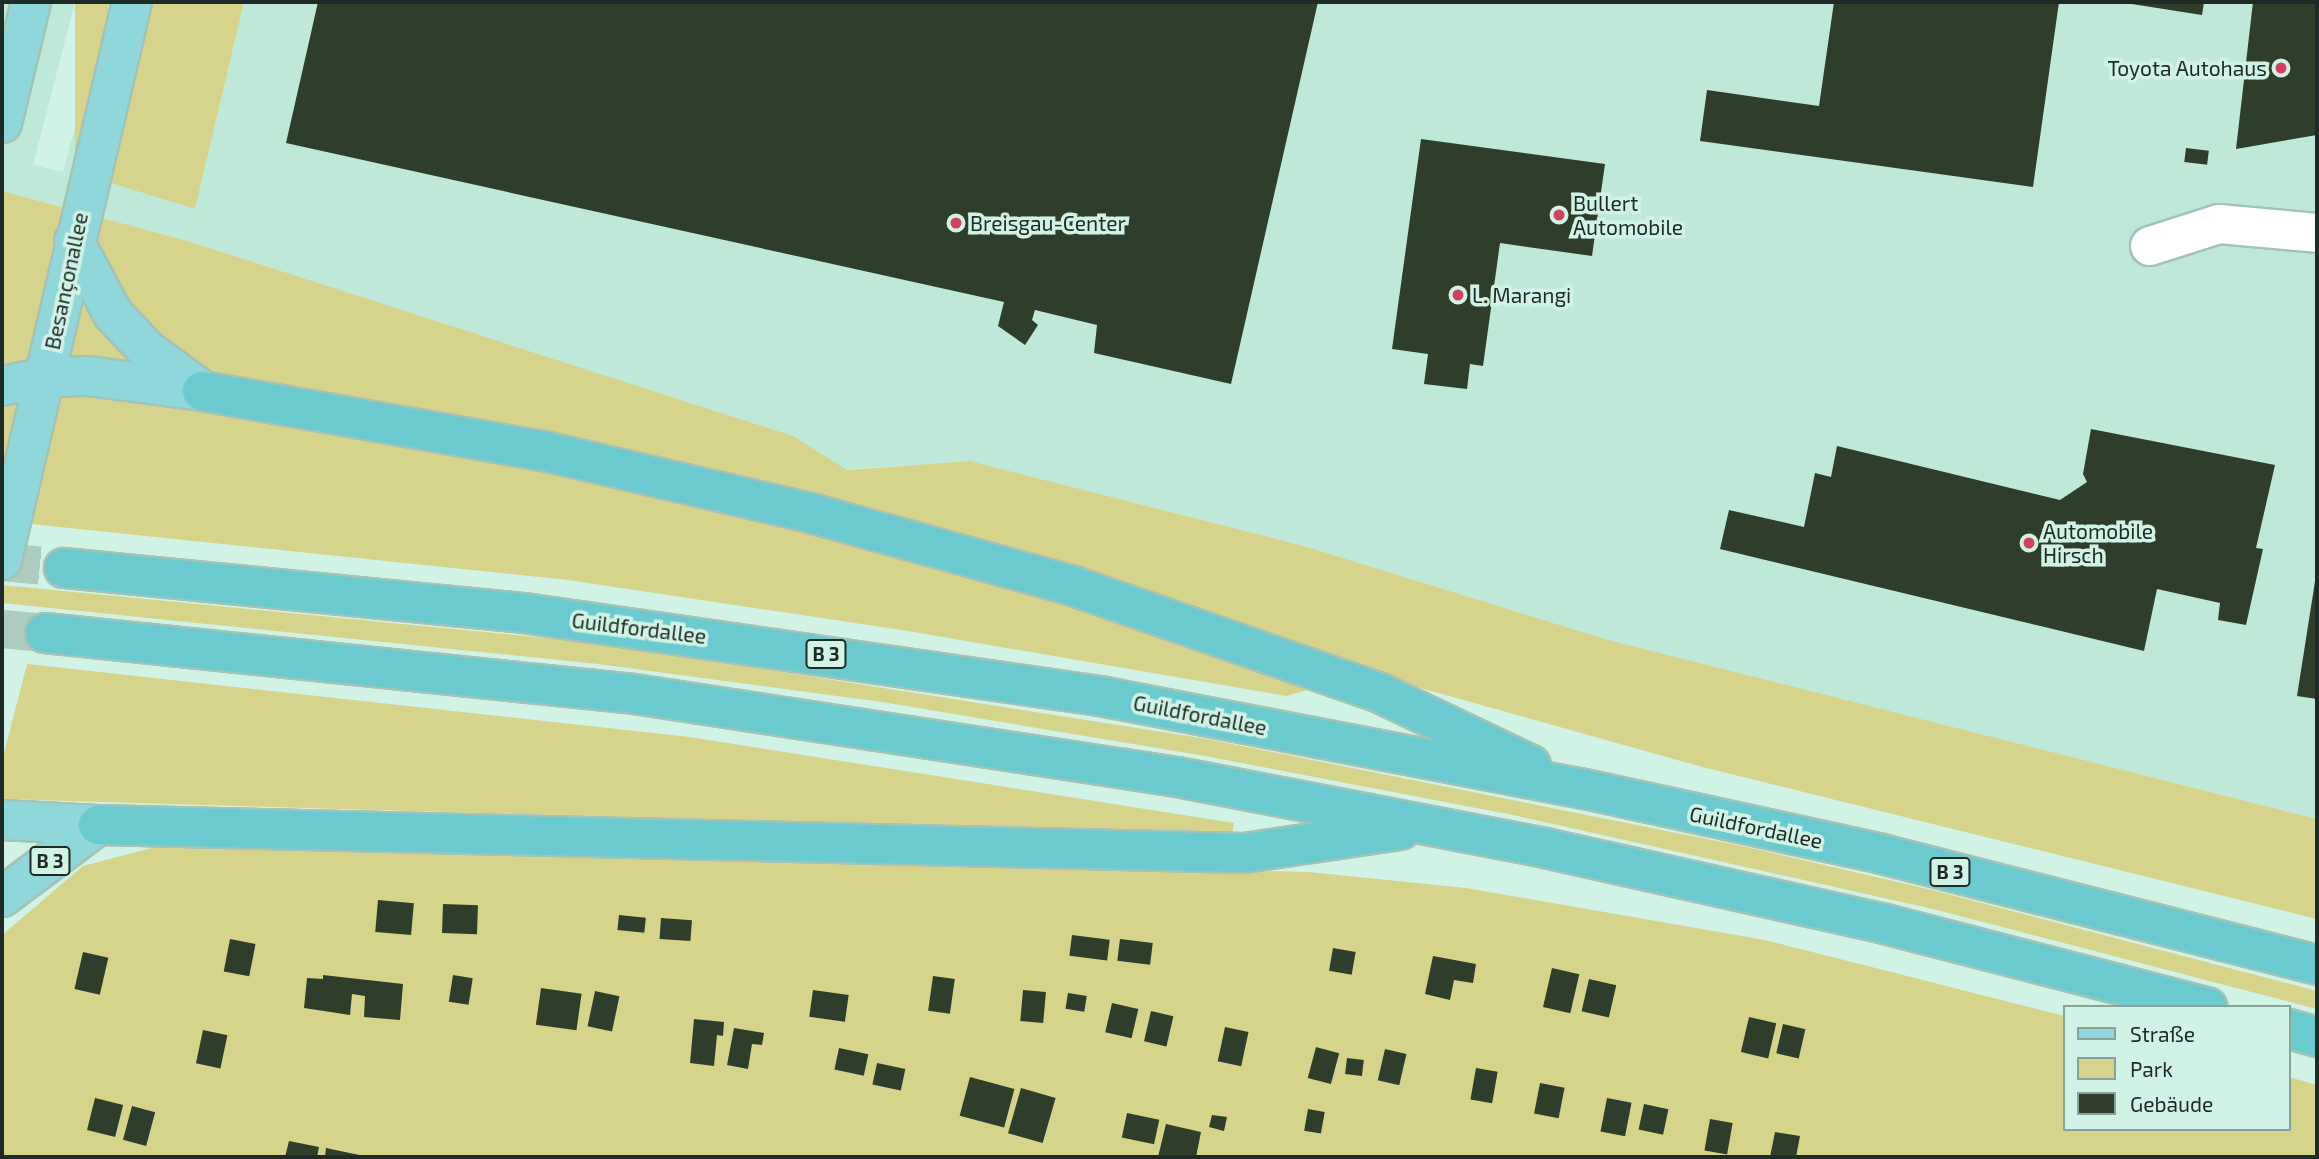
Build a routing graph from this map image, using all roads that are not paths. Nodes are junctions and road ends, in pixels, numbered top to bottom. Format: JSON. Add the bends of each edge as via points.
{"nodes":[{"id":1,"x":31,"y":2,"type":"edge"},
{"id":2,"x":132,"y":2,"type":"edge"},
{"id":3,"x":9,"y":78,"type":"edge"},
{"id":4,"x":2,"y":123,"type":"edge"},
{"id":5,"x":2317,"y":233,"type":"edge"},
{"id":6,"x":74,"y":241,"type":"junction"},
{"id":7,"x":2150,"y":246,"type":"dead end"},
{"id":8,"x":45,"y":377,"type":"junction"},
{"id":9,"x":2,"y":386,"type":"edge"},
{"id":10,"x":202,"y":391,"type":"junction"},
{"id":11,"x":2,"y":405,"type":"edge"},
{"id":12,"x":30,"y":448,"type":"junction"},
{"id":13,"x":2,"y":560,"type":"edge"},
{"id":14,"x":64,"y":568,"type":"tunnel mouth"},
{"id":15,"x":45,"y":633,"type":"tunnel mouth"},
{"id":16,"x":1580,"y":789,"type":"junction"},
{"id":17,"x":2,"y":820,"type":"edge"},
{"id":18,"x":98,"y":825,"type":"junction"},
{"id":19,"x":1430,"y":825,"type":"junction"},
{"id":20,"x":2,"y":897,"type":"edge"},
{"id":21,"x":2317,"y":965,"type":"edge"},
{"id":22,"x":2199,"y":1005,"type":"edge"},
{"id":23,"x":2291,"y":1030,"type":"edge"},
{"id":24,"x":2317,"y":1037,"type":"edge"}],
"edges":[{"from":1,"to":3,"type":"main road"},
{"from":2,"to":6,"type":"main road","name":"Besançonallee"},
{"from":3,"to":4,"type":"main road"},
{"from":5,"to":7,"type":"street","via":[[2219,225]]},
{"from":6,"to":8,"type":"main road","name":"Besançonallee"},
{"from":6,"to":10,"type":"main road","via":[[113,314],[146,350]]},
{"from":8,"to":9,"type":"main road"},
{"from":8,"to":10,"type":"main road","via":[[88,376]]},
{"from":8,"to":12,"type":"main road","name":"Besançonallee"},
{"from":10,"to":16,"type":"highway","via":[[544,451],[814,514],[1073,586],[1380,693]]},
{"from":11,"to":12,"type":"main road"},
{"from":12,"to":13,"type":"main road","name":"Besançonallee"},
{"from":14,"to":16,"type":"highway","name":"Guildfordallee","number":"B 3","via":[[329,592],[751,643],[1100,696]]},
{"from":15,"to":19,"type":"highway","number":"B 3","via":[[634,694],[1177,777]]},
{"from":16,"to":21,"type":"highway","name":"Guildfordallee","number":"B 3","via":[[1882,855]]},
{"from":17,"to":18,"type":"main road","number":"B 3"},
{"from":18,"to":19,"type":"highway","number":"B 3","via":[[1244,853]]},
{"from":18,"to":20,"type":"main road","number":"B 3"},
{"from":19,"to":22,"type":"highway","number":"B 3","via":[[1885,924]]},
{"from":23,"to":24,"type":"highway"}]}
